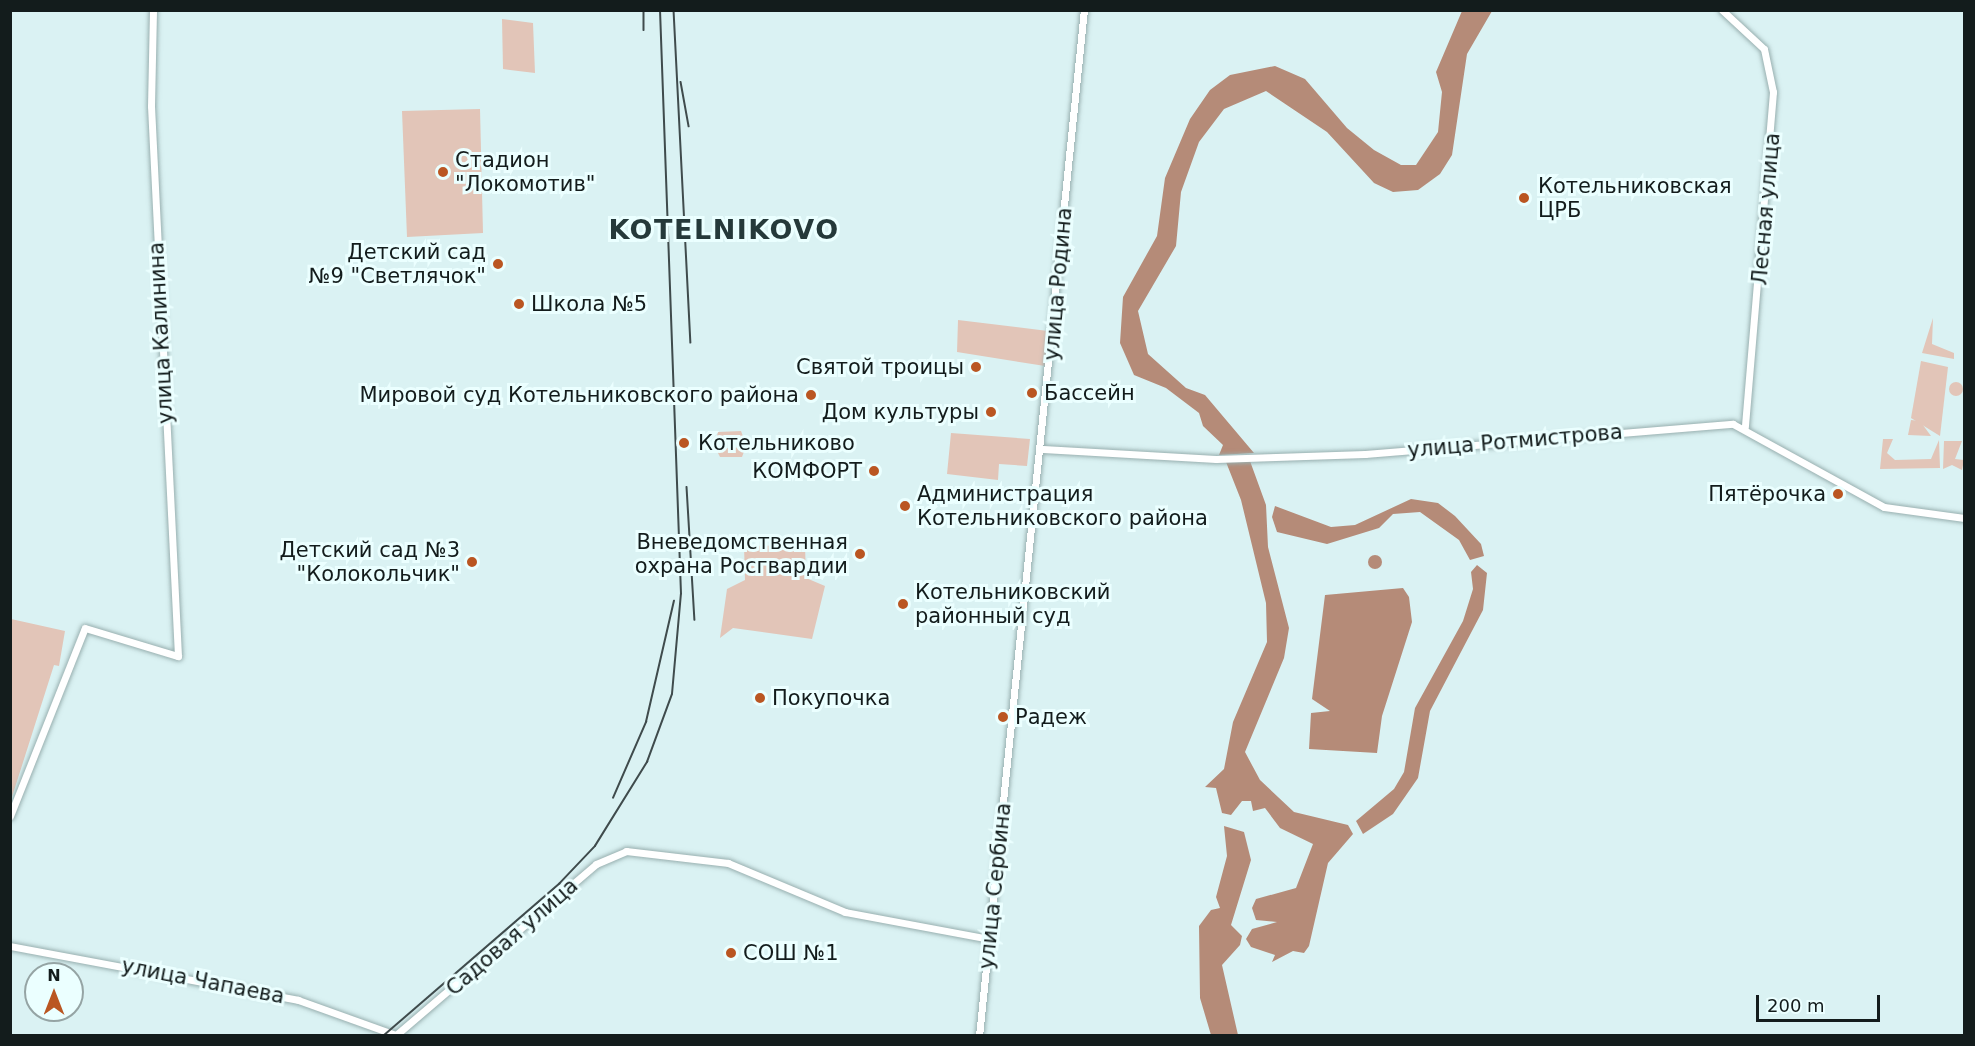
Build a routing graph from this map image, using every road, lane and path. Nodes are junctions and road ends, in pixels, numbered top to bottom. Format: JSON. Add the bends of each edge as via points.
{"nodes":[{"id":1,"x":153,"y":10,"type":"edge"},
{"id":2,"x":1084,"y":10,"type":"edge"},
{"id":3,"x":1722,"y":10,"type":"edge"},
{"id":4,"x":1745,"y":427,"type":"junction"},
{"id":5,"x":1043,"y":449,"type":"junction"},
{"id":6,"x":1965,"y":518,"type":"edge"},
{"id":7,"x":1012,"y":736,"type":"joint"},
{"id":8,"x":10,"y":816,"type":"edge"},
{"id":9,"x":989,"y":939,"type":"junction"},
{"id":10,"x":10,"y":946,"type":"edge"},
{"id":11,"x":390,"y":1033,"type":"joint"},
{"id":12,"x":979,"y":1035,"type":"edge"}],
"edges":[{"from":1,"to":8,"type":"street","name":"улица Калинина","via":[[151,106],[178,656],[85,628]]},
{"from":2,"to":5,"type":"street","name":"улица Родина"},
{"from":3,"to":4,"type":"street","name":"Лесная улица","via":[[1764,49],[1773,92]]},
{"from":4,"to":5,"type":"street","name":"улица Ротмистрова","via":[[1258,458]]},
{"from":4,"to":6,"type":"street","via":[[1884,507]]},
{"from":5,"to":7,"type":"street","name":"улица Родина"},
{"from":7,"to":9,"type":"street","name":"улица Сербина"},
{"from":9,"to":11,"type":"street","name":"Садовая улица","via":[[861,917],[728,863],[642,851],[619,853],[596,864],[398,1035]]},
{"from":9,"to":12,"type":"street","name":"улица Сербина"},
{"from":10,"to":11,"type":"street","name":"улица Чапаева","via":[[298,1000]]}]}
